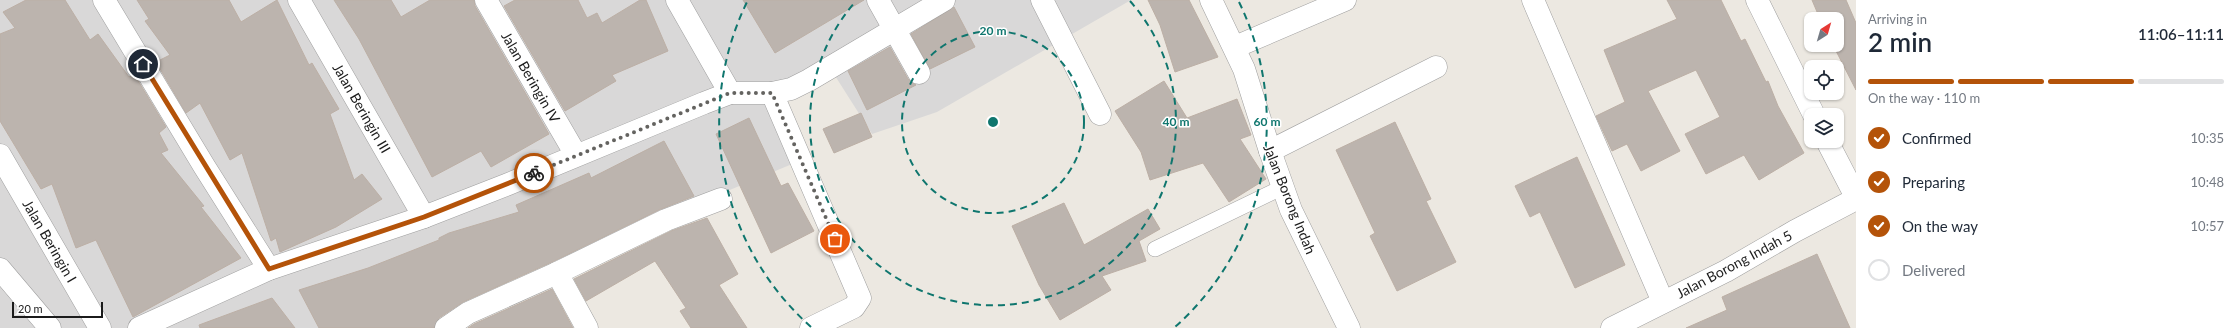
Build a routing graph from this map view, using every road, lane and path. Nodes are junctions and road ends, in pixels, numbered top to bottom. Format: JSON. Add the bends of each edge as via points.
{"nodes":[{"id":1,"x":104,"y":0,"type":"edge"},
{"id":2,"x":299,"y":0,"type":"edge"},
{"id":3,"x":486,"y":0,"type":"edge"},
{"id":4,"x":677,"y":0,"type":"edge"},
{"id":5,"x":878,"y":0,"type":"edge"},
{"id":6,"x":944,"y":0,"type":"edge"},
{"id":7,"x":1042,"y":0,"type":"edge"},
{"id":8,"x":1211,"y":0,"type":"edge"},
{"id":9,"x":1346,"y":0,"type":"edge"},
{"id":10,"x":1533,"y":0,"type":"edge"},
{"id":11,"x":1757,"y":0,"type":"edge"},
{"id":12,"x":894,"y":29,"type":"junction"},
{"id":13,"x":1235,"y":47,"type":"junction"},
{"id":14,"x":1436,"y":68,"type":"dead end"},
{"id":15,"x":919,"y":73,"type":"dead end"},
{"id":16,"x":730,"y":93,"type":"junction"},
{"id":17,"x":772,"y":93,"type":"junction"},
{"id":18,"x":1811,"y":108,"type":"edge"},
{"id":19,"x":1100,"y":114,"type":"dead end"},
{"id":20,"x":1831,"y":148,"type":"edge"},
{"id":21,"x":1270,"y":151,"type":"junction"},
{"id":22,"x":0,"y":155,"type":"edge"},
{"id":23,"x":576,"y":155,"type":"junction"},
{"id":24,"x":1283,"y":187,"type":"junction"},
{"id":25,"x":1856,"y":198,"type":"edge"},
{"id":26,"x":721,"y":199,"type":"dead end"},
{"id":27,"x":424,"y":217,"type":"junction"},
{"id":28,"x":1154,"y":249,"type":"dead end"},
{"id":29,"x":0,"y":269,"type":"edge"},
{"id":30,"x":269,"y":269,"type":"junction"},
{"id":31,"x":557,"y":273,"type":"junction"},
{"id":32,"x":1663,"y":302,"type":"junction"},
{"id":33,"x":450,"y":327,"type":"edge"},
{"id":34,"x":50,"y":328,"type":"edge"},
{"id":35,"x":100,"y":328,"type":"edge"},
{"id":36,"x":139,"y":328,"type":"edge"},
{"id":37,"x":587,"y":328,"type":"edge"},
{"id":38,"x":811,"y":328,"type":"edge"},
{"id":39,"x":1349,"y":328,"type":"edge"},
{"id":40,"x":1612,"y":328,"type":"edge"}],
"edges":[{"from":1,"to":30,"type":"street"},
{"from":2,"to":27,"type":"street","name":"Jalan Beringin III"},
{"from":3,"to":23,"type":"street","name":"Jalan Beringin IV"},
{"from":4,"to":16,"type":"street"},
{"from":5,"to":12,"type":"street"},
{"from":6,"to":12,"type":"street"},
{"from":7,"to":19,"type":"street"},
{"from":8,"to":13,"type":"street","name":"Jalan Borong Indah"},
{"from":9,"to":13,"type":"street"},
{"from":10,"to":32,"type":"street"},
{"from":11,"to":18,"type":"street"},
{"from":12,"to":15,"type":"street"},
{"from":12,"to":17,"type":"street","via":[[809,80],[791,89]]},
{"from":13,"to":21,"type":"street","name":"Jalan Borong Indah"},
{"from":14,"to":21,"type":"street"},
{"from":16,"to":17,"type":"street"},
{"from":16,"to":23,"type":"street"},
{"from":17,"to":38,"type":"street","via":[[860,298],[854,306]]},
{"from":20,"to":25,"type":"street"},
{"from":21,"to":24,"type":"street","name":"Jalan Borong Indah"},
{"from":22,"to":35,"type":"street","name":"Jalan Beringin I"},
{"from":23,"to":27,"type":"street"},
{"from":24,"to":28,"type":"lane"},
{"from":24,"to":39,"type":"street","name":"Jalan Borong Indah","via":[[1291,210]]},
{"from":25,"to":32,"type":"street","name":"Jalan Borong Indah 5","via":[[1726,271]]},
{"from":26,"to":31,"type":"street","via":[[666,220]]},
{"from":27,"to":30,"type":"street"},
{"from":29,"to":34,"type":"street"},
{"from":30,"to":36,"type":"street"},
{"from":31,"to":33,"type":"street","via":[[488,304]]},
{"from":31,"to":37,"type":"street"},
{"from":32,"to":40,"type":"street","name":"Jalan Borong Indah 5"}]}
